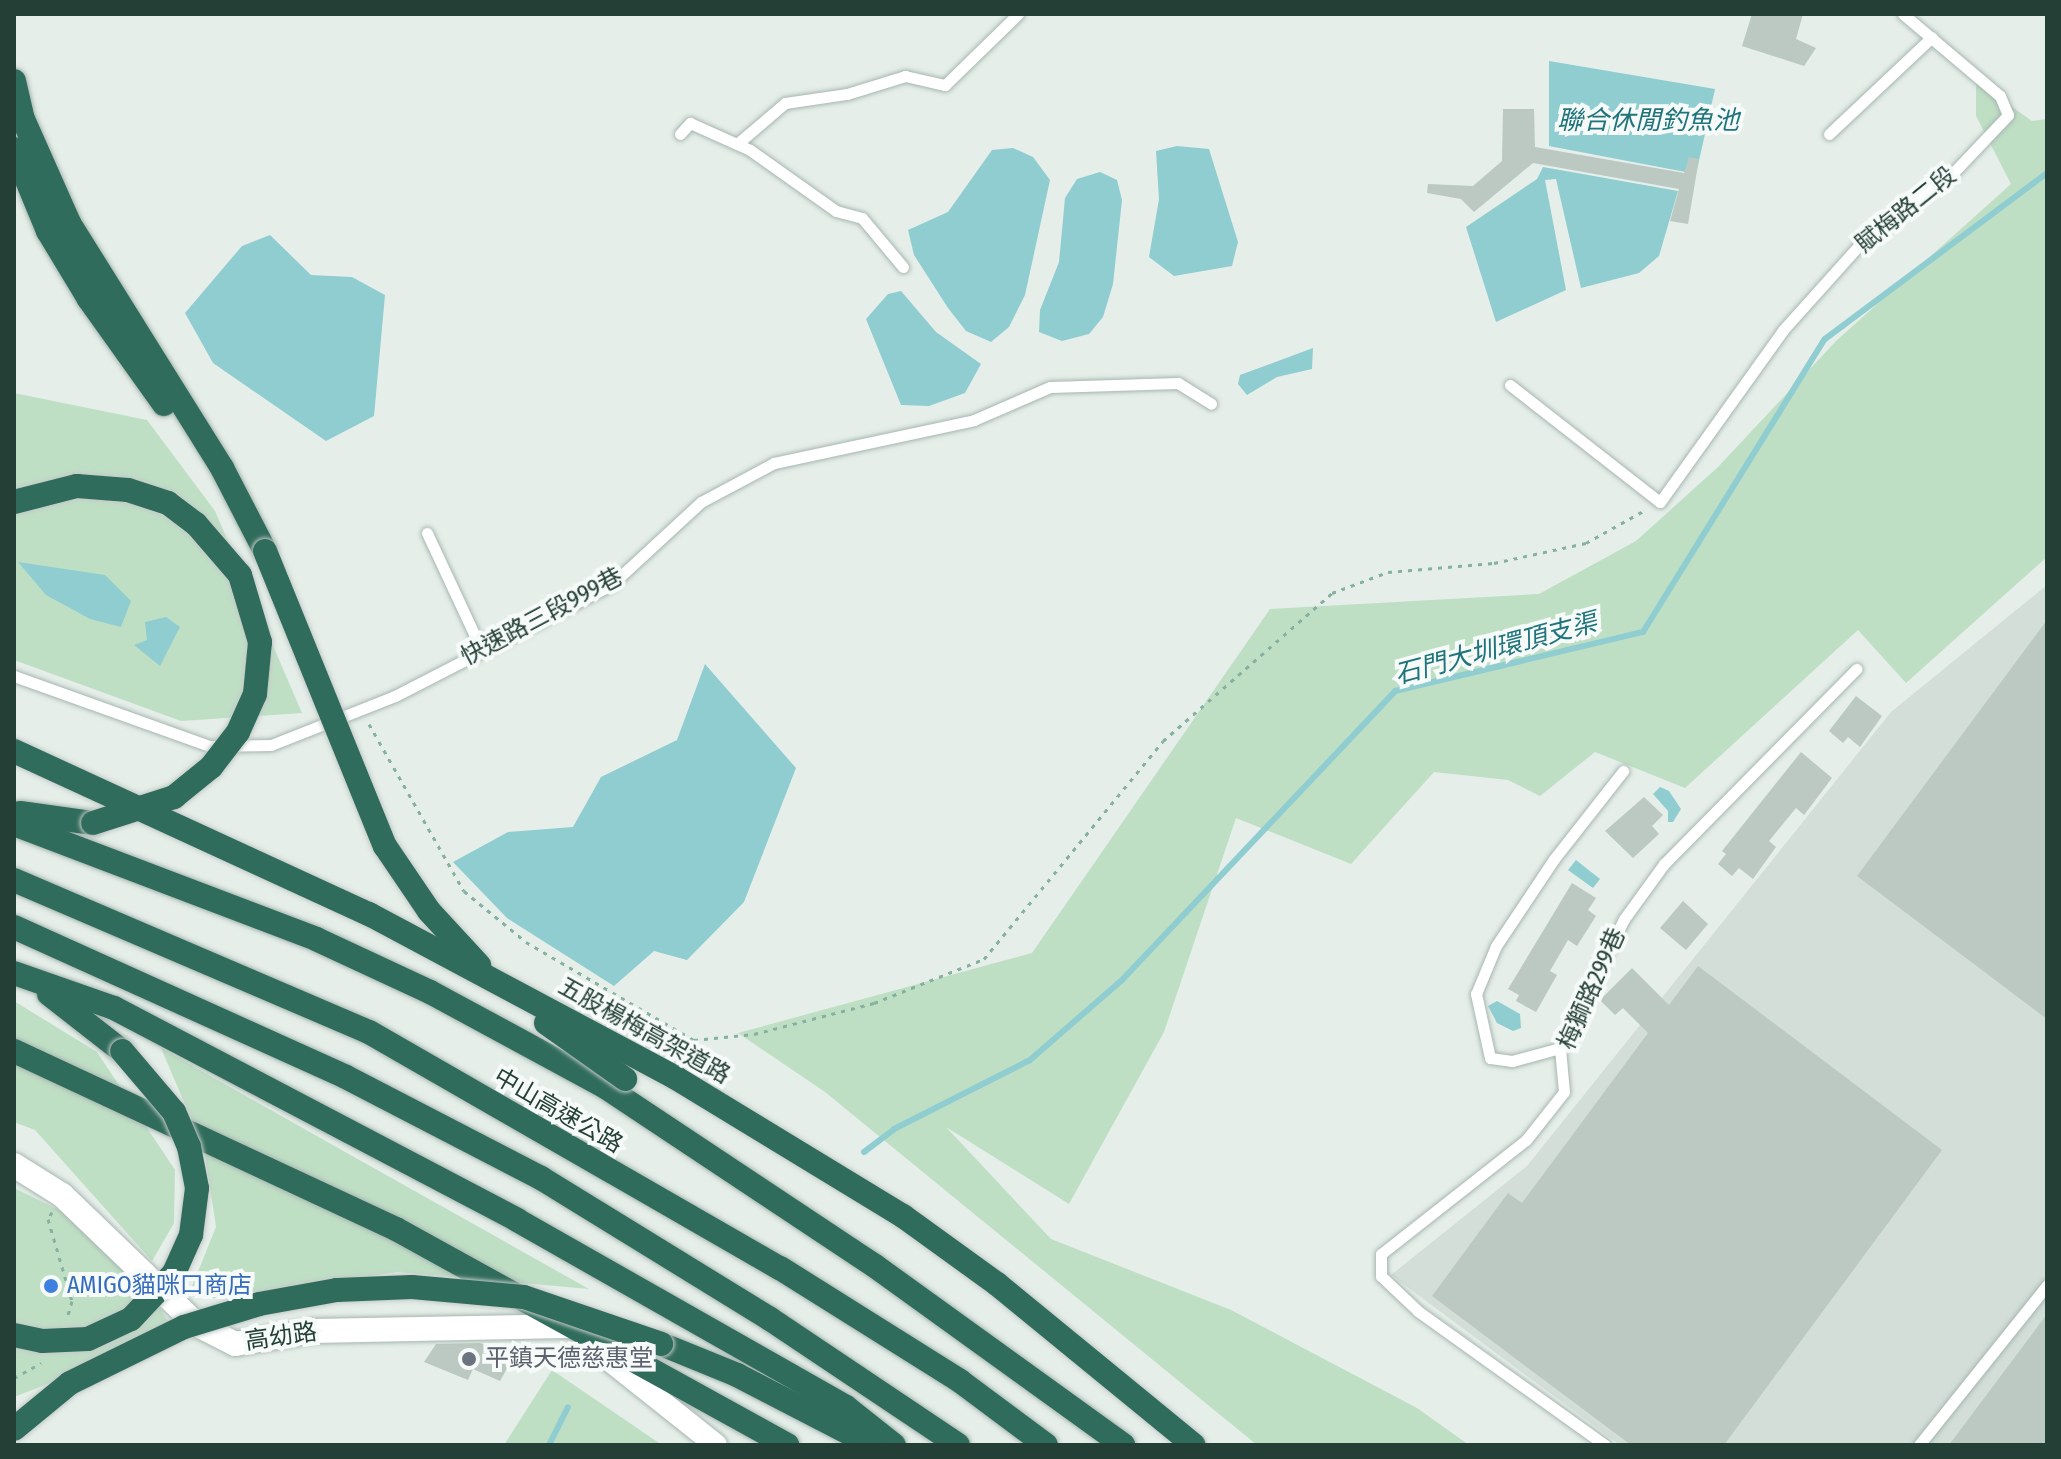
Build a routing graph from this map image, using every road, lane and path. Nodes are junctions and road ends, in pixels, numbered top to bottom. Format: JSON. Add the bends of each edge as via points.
{"nodes":[{"id":1,"x":1018,"y":14,"type":"edge"},
{"id":2,"x":1903,"y":14,"type":"edge"},
{"id":3,"x":1932,"y":37,"type":"junction"},
{"id":4,"x":14,"y":81,"type":"edge"},
{"id":5,"x":680,"y":134,"type":"dead end"},
{"id":6,"x":1829,"y":134,"type":"dead end"},
{"id":7,"x":737,"y":144,"type":"junction"},
{"id":8,"x":14,"y":149,"type":"edge"},
{"id":9,"x":903,"y":267,"type":"dead end"},
{"id":10,"x":1510,"y":385,"type":"dead end"},
{"id":11,"x":1211,"y":404,"type":"dead end"},
{"id":12,"x":14,"y":502,"type":"edge"},
{"id":13,"x":1660,"y":502,"type":"junction"},
{"id":14,"x":427,"y":533,"type":"dead end"},
{"id":15,"x":265,"y":551,"type":"junction"},
{"id":16,"x":481,"y":649,"type":"junction"},
{"id":17,"x":1856,"y":669,"type":"dead end"},
{"id":18,"x":14,"y":676,"type":"edge"},
{"id":19,"x":362,"y":710,"type":"junction"},
{"id":20,"x":14,"y":751,"type":"edge"},
{"id":21,"x":1623,"y":771,"type":"dead end"},
{"id":22,"x":14,"y":811,"type":"edge"},
{"id":23,"x":14,"y":824,"type":"edge"},
{"id":24,"x":14,"y":880,"type":"edge"},
{"id":25,"x":14,"y":927,"type":"edge"},
{"id":26,"x":24,"y":978,"type":"edge"},
{"id":27,"x":1560,"y":1048,"type":"junction"},
{"id":28,"x":14,"y":1051,"type":"edge"},
{"id":29,"x":14,"y":1165,"type":"edge"},
{"id":30,"x":62,"y":1195,"type":"junction"},
{"id":31,"x":875,"y":1266,"type":"junction"},
{"id":32,"x":2047,"y":1285,"type":"edge"},
{"id":33,"x":566,"y":1326,"type":"joint"},
{"id":34,"x":64,"y":1328,"type":"dead end"},
{"id":35,"x":14,"y":1335,"type":"edge"},
{"id":36,"x":44,"y":1358,"type":"dead end"},
{"id":37,"x":14,"y":1378,"type":"edge"},
{"id":38,"x":14,"y":1429,"type":"edge"},
{"id":39,"x":716,"y":1445,"type":"edge"},
{"id":40,"x":787,"y":1445,"type":"edge"},
{"id":41,"x":872,"y":1445,"type":"edge"},
{"id":42,"x":894,"y":1445,"type":"edge"},
{"id":43,"x":958,"y":1445,"type":"edge"},
{"id":44,"x":1046,"y":1445,"type":"edge"},
{"id":45,"x":1123,"y":1445,"type":"edge"},
{"id":46,"x":1194,"y":1445,"type":"edge"},
{"id":47,"x":1605,"y":1445,"type":"edge"},
{"id":48,"x":1919,"y":1445,"type":"edge"}],
"edges":[{"from":1,"to":7,"type":"lane","via":[[945,85],[905,76],[847,94],[785,103]]},
{"from":2,"to":3,"type":"lane","name":"賦梅路二段"},
{"from":3,"to":6,"type":"lane"},
{"from":3,"to":13,"type":"lane","name":"賦梅路二段","via":[[2000,96],[2008,115],[2001,127],[1953,173],[1861,243],[1783,330]]},
{"from":4,"to":15,"type":"highway","via":[[23,119],[69,223],[222,468]]},
{"from":5,"to":7,"type":"lane","via":[[690,123]]},
{"from":7,"to":9,"type":"lane","via":[[836,211],[862,218]]},
{"from":8,"to":15,"type":"highway","via":[[48,231],[89,299]]},
{"from":10,"to":13,"type":"lane"},
{"from":11,"to":16,"type":"lane","name":"快速路三段999巷","via":[[1178,383],[1050,387],[974,420],[774,463],[701,502],[611,585]]},
{"from":12,"to":22,"type":"highway","bridge":true,"via":[[77,486],[128,490],[168,503],[196,524],[240,575],[260,642],[255,694],[238,732],[211,767],[174,797],[93,823]]},
{"from":13,"to":19,"type":"path","via":[[1586,543],[1494,563],[1388,572],[1332,593],[1163,741],[984,959],[874,1003],[754,1034],[694,1040],[526,942],[464,891]]},
{"from":14,"to":16,"type":"lane"},
{"from":15,"to":31,"type":"highway","bridge":true,"via":[[379,832],[429,911],[522,1005],[756,1167]]},
{"from":16,"to":19,"type":"lane","name":"快速路三段999巷"},
{"from":17,"to":27,"type":"lane","name":"梅獅路299巷","via":[[1664,864],[1624,919]]},
{"from":18,"to":19,"type":"lane","name":"快速路三段999巷","via":[[210,746],[271,745]]},
{"from":20,"to":46,"type":"highway","name":"五股楊梅高架道路","bridge":true,"via":[[369,914],[676,1078],[903,1216],[997,1284]]},
{"from":21,"to":27,"type":"lane","via":[[1512,921],[1476,994],[1490,1058],[1512,1061]]},
{"from":23,"to":31,"type":"highway","via":[[316,939],[430,992],[604,1086]]},
{"from":24,"to":44,"type":"highway","name":"中山高速公路","via":[[369,1032],[780,1268],[960,1381]]},
{"from":25,"to":43,"type":"highway","via":[[346,1077],[541,1178],[770,1319]]},
{"from":26,"to":35,"type":"highway","bridge":true,"via":[[122,1051],[174,1112],[189,1147],[197,1188],[191,1235],[174,1273],[131,1319],[88,1339]]},
{"from":26,"to":42,"type":"highway","via":[[114,1008],[503,1212],[846,1407]]},
{"from":27,"to":47,"type":"lane","name":"梅獅路299巷","via":[[1564,1092],[1526,1140],[1381,1254],[1381,1276],[1418,1311]]},
{"from":28,"to":40,"type":"highway","bridge":true,"via":[[396,1229]]},
{"from":29,"to":30,"type":"street","name":"高幼路"},
{"from":30,"to":33,"type":"street","name":"高幼路","via":[[196,1324],[235,1344],[312,1331]]},
{"from":30,"to":34,"type":"path","via":[[48,1219],[72,1301]]},
{"from":31,"to":45,"type":"highway"},
{"from":32,"to":48,"type":"lane"},
{"from":33,"to":39,"type":"street"},
{"from":36,"to":37,"type":"path","via":[[37,1368]]},
{"from":38,"to":41,"type":"highway","bridge":true,"via":[[70,1383],[184,1327],[259,1304],[337,1290],[412,1287],[524,1297],[661,1344],[737,1375]]}]}
